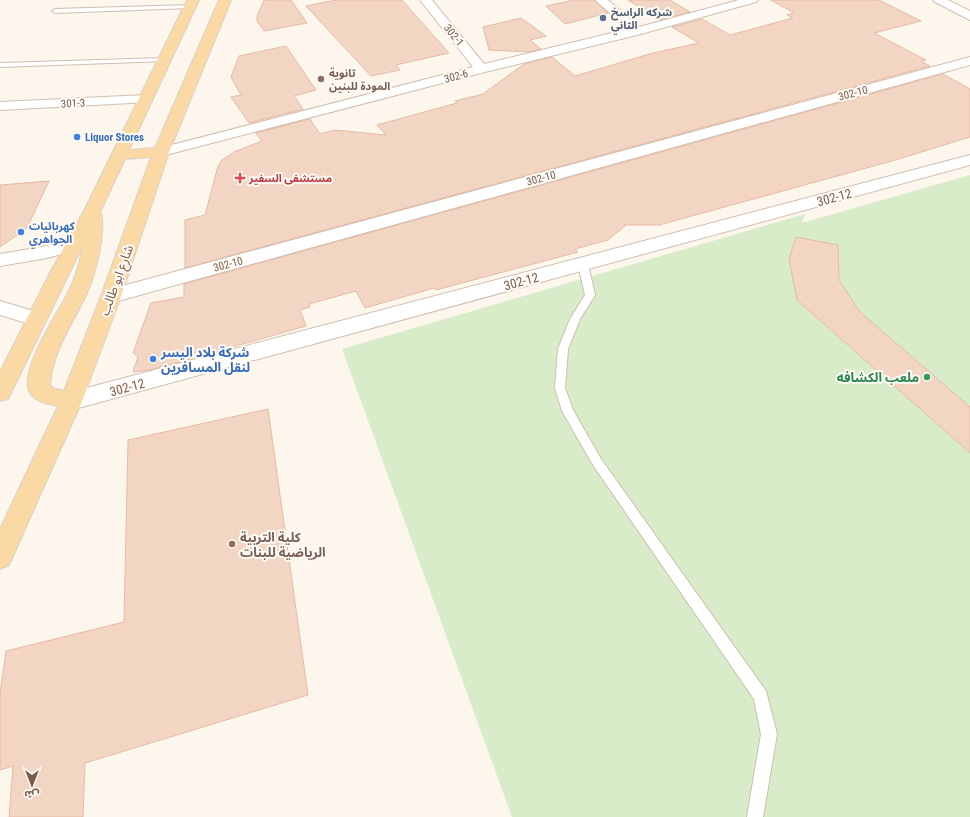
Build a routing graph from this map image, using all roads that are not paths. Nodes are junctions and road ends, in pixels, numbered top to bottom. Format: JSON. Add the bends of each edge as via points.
{"nodes":[{"id":1,"x":225,"y":0,"type":"edge"},
{"id":2,"x":426,"y":0,"type":"edge"},
{"id":3,"x":601,"y":0,"type":"edge"},
{"id":4,"x":752,"y":0,"type":"edge"},
{"id":5,"x":939,"y":0,"type":"edge"},
{"id":6,"x":191,"y":3,"type":"edge"},
{"id":7,"x":55,"y":11,"type":"dead end"},
{"id":8,"x":970,"y":16,"type":"edge"},
{"id":9,"x":637,"y":31,"type":"junction"},
{"id":10,"x":164,"y":60,"type":"junction"},
{"id":11,"x":970,"y":61,"type":"edge"},
{"id":12,"x":0,"y":65,"type":"edge"},
{"id":13,"x":481,"y":69,"type":"junction"},
{"id":14,"x":145,"y":99,"type":"junction"},
{"id":15,"x":0,"y":106,"type":"edge"},
{"id":16,"x":161,"y":152,"type":"junction"},
{"id":17,"x":119,"y":155,"type":"junction"},
{"id":18,"x":970,"y":160,"type":"edge"},
{"id":19,"x":94,"y":207,"type":"junction"},
{"id":20,"x":74,"y":245,"type":"junction"},
{"id":21,"x":0,"y":260,"type":"edge"},
{"id":22,"x":583,"y":264,"type":"junction"},
{"id":23,"x":111,"y":296,"type":"junction"},
{"id":24,"x":0,"y":308,"type":"edge"},
{"id":25,"x":36,"y":319,"type":"junction"},
{"id":26,"x":0,"y":393,"type":"edge"},
{"id":27,"x":72,"y":401,"type":"junction"},
{"id":28,"x":0,"y":557,"type":"edge"},
{"id":29,"x":754,"y":817,"type":"edge"}],
"edges":[{"from":1,"to":16,"type":"main road","name":"شارع ابو طالب"},
{"from":2,"to":13,"type":"street","name":"302-1"},
{"from":3,"to":9,"type":"street"},
{"from":4,"to":9,"type":"street","name":"302-6"},
{"from":5,"to":8,"type":"street"},
{"from":6,"to":7,"type":"lane"},
{"from":6,"to":10,"type":"main road"},
{"from":9,"to":13,"type":"street","name":"302-6"},
{"from":10,"to":12,"type":"lane"},
{"from":10,"to":14,"type":"main road"},
{"from":11,"to":23,"type":"street","name":"302-10"},
{"from":13,"to":16,"type":"street","name":"302-6"},
{"from":14,"to":15,"type":"street","name":"301-3"},
{"from":14,"to":17,"type":"main road"},
{"from":16,"to":17,"type":"main road"},
{"from":16,"to":23,"type":"main road","name":"شارع ابو طالب"},
{"from":17,"to":19,"type":"main road"},
{"from":18,"to":22,"type":"street","name":"302-12"},
{"from":19,"to":20,"type":"main road"},
{"from":19,"to":27,"type":"main road","via":[[93,232],[82,282],[48,351],[38,378],[38,388],[46,395]]},
{"from":20,"to":21,"type":"street"},
{"from":20,"to":25,"type":"main road"},
{"from":22,"to":27,"type":"street","name":"302-12"},
{"from":22,"to":29,"type":"lane","via":[[590,295],[575,319],[563,349],[560,388],[568,411],[597,462],[761,696],[769,734]]},
{"from":23,"to":27,"type":"main road","name":"شارع ابو طالب"},
{"from":24,"to":25,"type":"street"},
{"from":25,"to":26,"type":"main road"},
{"from":27,"to":28,"type":"main road","name":"شارع ابو طالب"}]}
